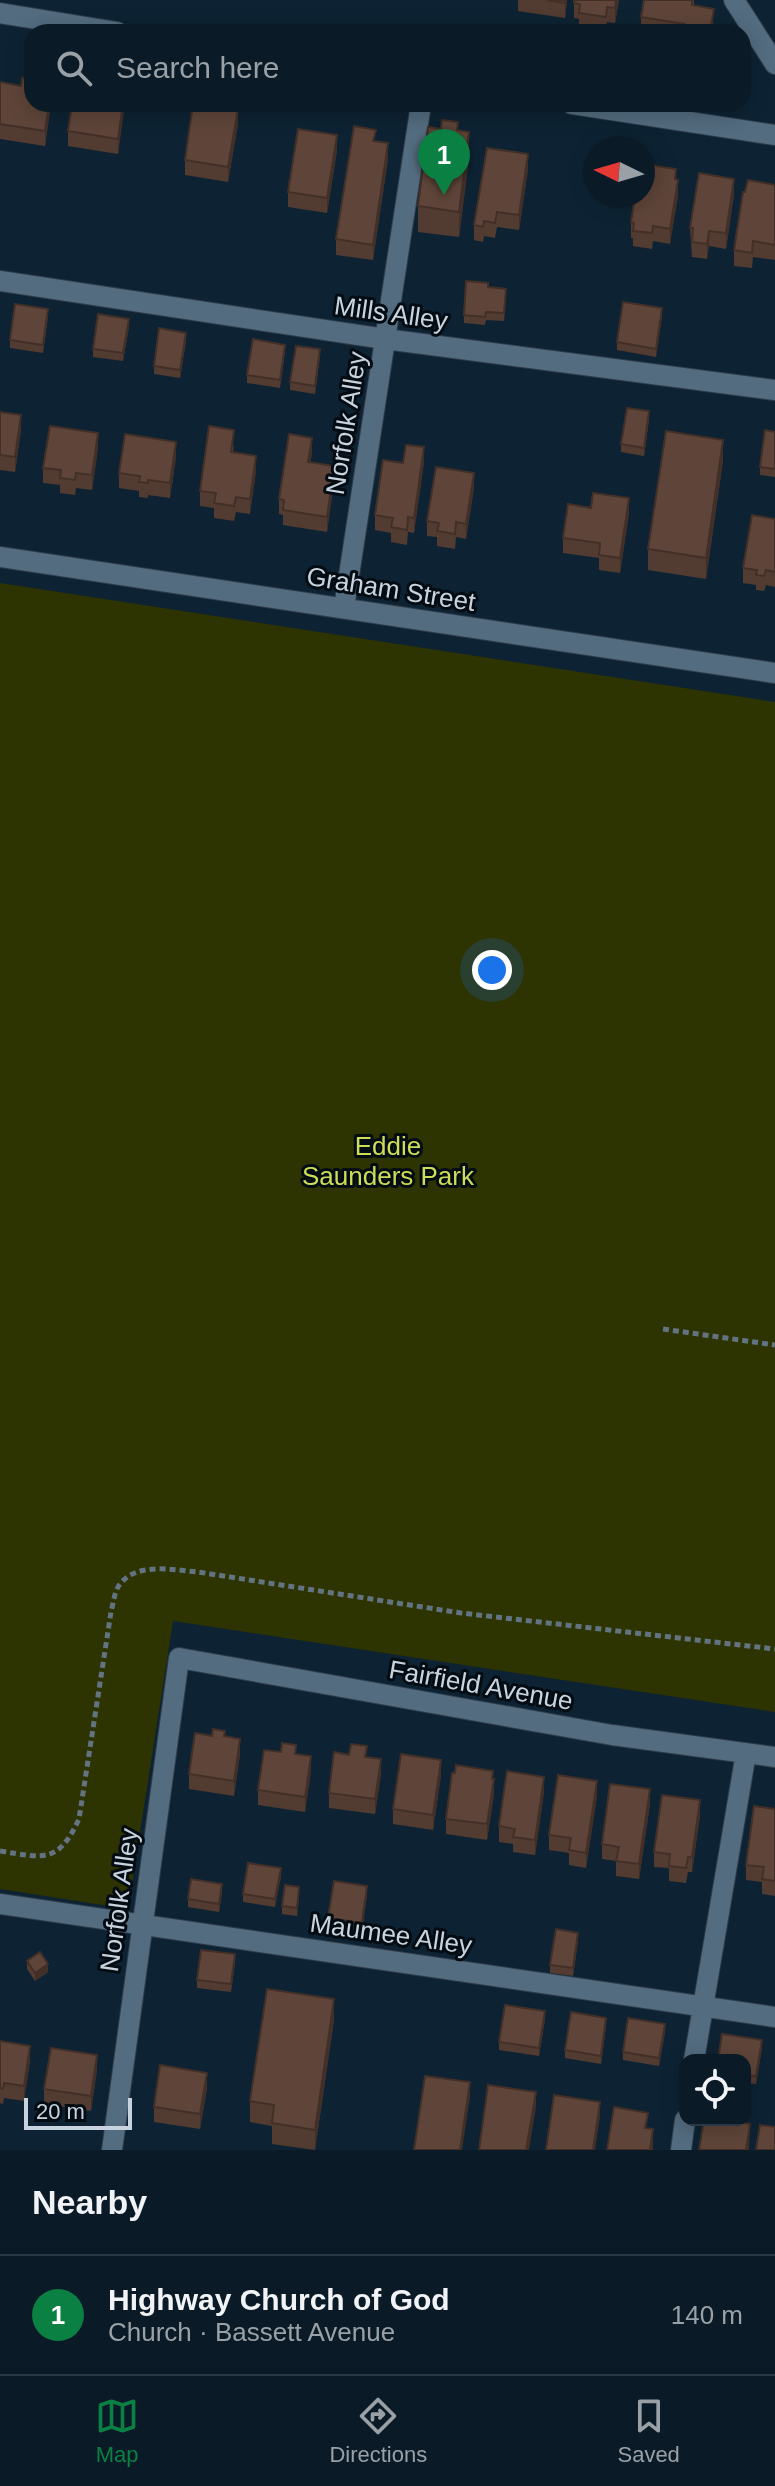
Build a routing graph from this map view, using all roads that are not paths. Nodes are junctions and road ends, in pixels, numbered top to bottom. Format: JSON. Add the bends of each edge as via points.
{"nodes":[{"id":1,"x":734,"y":0,"type":"edge"},
{"id":2,"x":0,"y":13,"type":"edge"},
{"id":3,"x":68,"y":24,"type":"edge"},
{"id":4,"x":749,"y":24,"type":"edge"},
{"id":5,"x":751,"y":27,"type":"edge"},
{"id":6,"x":775,"y":64,"type":"edge"},
{"id":7,"x":420,"y":112,"type":"edge"},
{"id":8,"x":624,"y":112,"type":"edge"},
{"id":9,"x":775,"y":135,"type":"edge"},
{"id":10,"x":0,"y":281,"type":"edge"},
{"id":11,"x":385,"y":339,"type":"junction"},
{"id":12,"x":775,"y":390,"type":"edge"},
{"id":13,"x":0,"y":557,"type":"edge"},
{"id":14,"x":344,"y":608,"type":"junction"},
{"id":15,"x":775,"y":673,"type":"edge"},
{"id":16,"x":179,"y":1658,"type":"joint"},
{"id":17,"x":746,"y":1753,"type":"junction"},
{"id":18,"x":775,"y":1757,"type":"edge"},
{"id":19,"x":0,"y":1904,"type":"edge"},
{"id":20,"x":143,"y":1924,"type":"junction"},
{"id":21,"x":702,"y":2006,"type":"junction"},
{"id":22,"x":775,"y":2017,"type":"edge"},
{"id":23,"x":695,"y":2054,"type":"edge"},
{"id":24,"x":684,"y":2126,"type":"edge"},
{"id":25,"x":112,"y":2150,"type":"edge"},
{"id":26,"x":681,"y":2150,"type":"edge"}],
"edges":[{"from":1,"to":4,"type":"street"},
{"from":2,"to":3,"type":"street"},
{"from":5,"to":6,"type":"street"},
{"from":7,"to":11,"type":"street","name":"Norfolk Alley"},
{"from":8,"to":9,"type":"street"},
{"from":10,"to":11,"type":"street","name":"Mills Alley"},
{"from":11,"to":12,"type":"street","name":"Mills Alley"},
{"from":11,"to":14,"type":"street","name":"Norfolk Alley"},
{"from":13,"to":14,"type":"street","name":"Graham Street"},
{"from":14,"to":15,"type":"street","name":"Graham Street"},
{"from":16,"to":17,"type":"street","name":"Fairfield Avenue","via":[[612,1735]]},
{"from":16,"to":20,"type":"street","name":"Norfolk Alley"},
{"from":17,"to":18,"type":"street","name":"Fairfield Avenue"},
{"from":17,"to":21,"type":"street"},
{"from":19,"to":20,"type":"street","name":"Maumee Alley"},
{"from":20,"to":21,"type":"street","name":"Maumee Alley"},
{"from":20,"to":25,"type":"street","name":"Norfolk Alley"},
{"from":21,"to":22,"type":"street","name":"Maumee Alley"},
{"from":21,"to":23,"type":"street"},
{"from":24,"to":26,"type":"street"}]}
